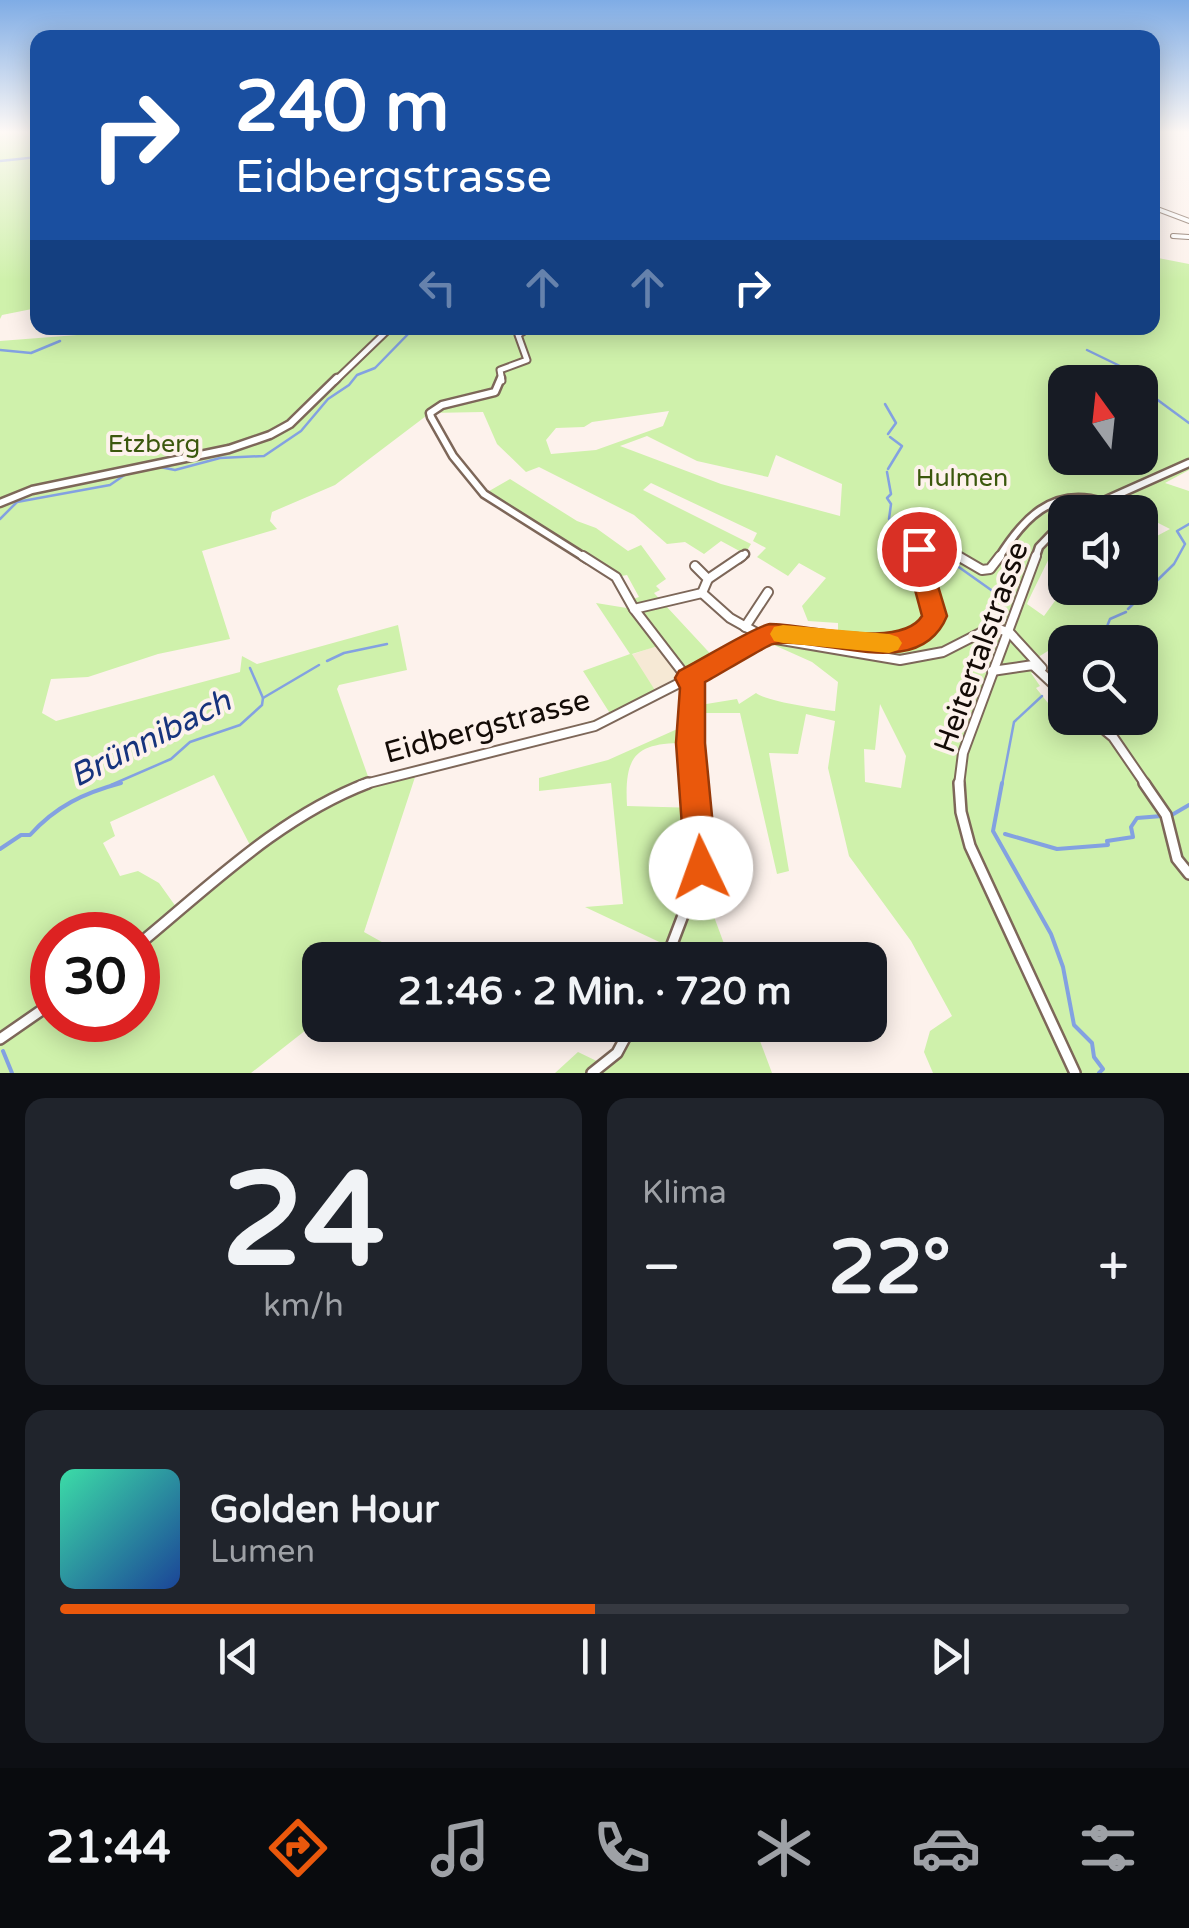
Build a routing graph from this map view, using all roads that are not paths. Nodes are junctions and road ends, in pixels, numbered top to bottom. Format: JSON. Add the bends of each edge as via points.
{"nodes":[{"id":1,"x":1160,"y":209,"type":"edge"},
{"id":2,"x":1189,"y":221,"type":"edge"},
{"id":3,"x":1174,"y":236,"type":"dead end"},
{"id":4,"x":1189,"y":237,"type":"edge"},
{"id":5,"x":383,"y":335,"type":"edge"},
{"id":6,"x":518,"y":335,"type":"edge"},
{"id":7,"x":1189,"y":463,"type":"edge"},
{"id":8,"x":1118,"y":495,"type":"edge"},
{"id":9,"x":0,"y":503,"type":"edge"},
{"id":10,"x":1048,"y":509,"type":"edge"},
{"id":11,"x":1048,"y":537,"type":"edge"},
{"id":12,"x":745,"y":554,"type":"dead end"},
{"id":13,"x":694,"y":566,"type":"dead end"},
{"id":14,"x":708,"y":579,"type":"junction"},
{"id":15,"x":768,"y":592,"type":"dead end"},
{"id":16,"x":702,"y":593,"type":"junction"},
{"id":17,"x":634,"y":609,"type":"junction"},
{"id":18,"x":745,"y":627,"type":"junction"},
{"id":19,"x":1006,"y":632,"type":"junction"},
{"id":20,"x":759,"y":636,"type":"junction"},
{"id":21,"x":1042,"y":668,"type":"junction"},
{"id":22,"x":992,"y":670,"type":"junction"},
{"id":23,"x":1048,"y":675,"type":"edge"},
{"id":24,"x":689,"y":678,"type":"junction"},
{"id":25,"x":1111,"y":735,"type":"edge"},
{"id":26,"x":1189,"y":874,"type":"edge"},
{"id":27,"x":160,"y":927,"type":"edge"},
{"id":28,"x":673,"y":942,"type":"edge"},
{"id":29,"x":30,"y":1018,"type":"edge"},
{"id":30,"x":0,"y":1038,"type":"edge"},
{"id":31,"x":623,"y":1042,"type":"edge"},
{"id":32,"x":592,"y":1073,"type":"edge"},
{"id":33,"x":1075,"y":1073,"type":"edge"}],
"edges":[{"from":1,"to":2,"type":"street"},
{"from":3,"to":4,"type":"street"},
{"from":5,"to":9,"type":"street","via":[[290,424],[270,435]]},
{"from":6,"to":17,"type":"street","via":[[527,360],[500,370],[495,392],[434,408],[431,417],[474,484],[606,569]]},
{"from":7,"to":8,"type":"street"},
{"from":10,"to":20,"type":"street","via":[[1015,531],[990,569],[934,546],[919,549],[934,616],[916,638],[880,644]]},
{"from":11,"to":19,"type":"street","name":"Heitertalstrasse","via":[[1038,547]]},
{"from":12,"to":14,"type":"street"},
{"from":13,"to":14,"type":"street"},
{"from":14,"to":16,"type":"street"},
{"from":15,"to":18,"type":"street"},
{"from":16,"to":17,"type":"street"},
{"from":16,"to":18,"type":"street"},
{"from":17,"to":24,"type":"street"},
{"from":18,"to":20,"type":"street"},
{"from":19,"to":20,"type":"street","via":[[991,628],[943,652],[900,660]]},
{"from":19,"to":21,"type":"street"},
{"from":19,"to":22,"type":"street","name":"Heitertalstrasse"},
{"from":20,"to":24,"type":"street","name":"Eidbergstrasse"},
{"from":21,"to":22,"type":"street"},
{"from":21,"to":23,"type":"street"},
{"from":22,"to":33,"type":"street","name":"Heitertalstrasse","via":[[960,766],[961,818]]},
{"from":24,"to":27,"type":"street","name":"Eidbergstrasse","via":[[595,726],[331,797],[279,828]]},
{"from":24,"to":28,"type":"street","via":[[701,868]]},
{"from":25,"to":26,"type":"street","via":[[1166,816],[1177,858]]},
{"from":29,"to":30,"type":"street"},
{"from":31,"to":32,"type":"street"}]}
